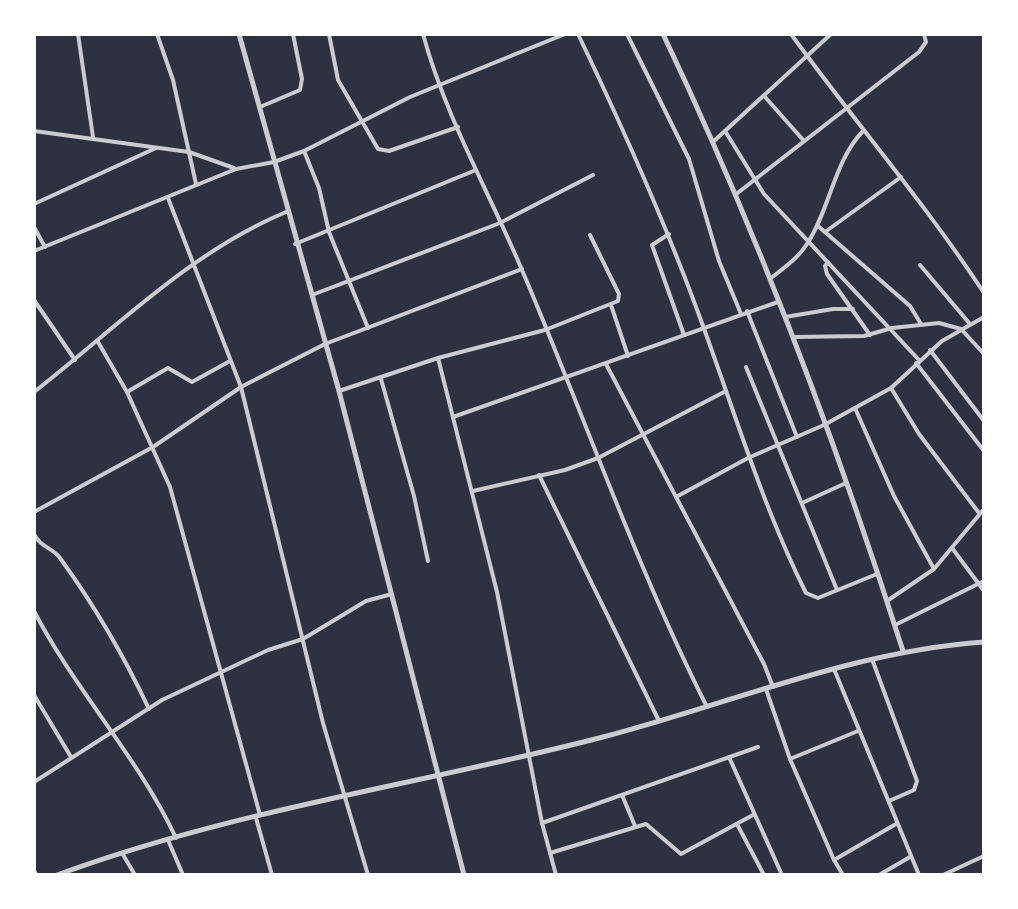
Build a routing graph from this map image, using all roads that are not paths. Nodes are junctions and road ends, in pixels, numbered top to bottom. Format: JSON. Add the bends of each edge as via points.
{"nodes":[{"id":1,"x":78,"y":34,"type":"edge"},
{"id":2,"x":157,"y":34,"type":"edge"},
{"id":3,"x":239,"y":34,"type":"edge"},
{"id":4,"x":293,"y":34,"type":"edge"},
{"id":5,"x":329,"y":34,"type":"edge"},
{"id":6,"x":423,"y":34,"type":"edge"},
{"id":7,"x":565,"y":34,"type":"edge"},
{"id":8,"x":578,"y":34,"type":"edge"},
{"id":9,"x":627,"y":34,"type":"edge"},
{"id":10,"x":663,"y":34,"type":"edge"},
{"id":11,"x":791,"y":34,"type":"edge"},
{"id":12,"x":831,"y":34,"type":"edge"},
{"id":13,"x":924,"y":34,"type":"edge"},
{"id":14,"x":807,"y":57,"type":"junction"},
{"id":15,"x":442,"y":84,"type":"junction"},
{"id":16,"x":765,"y":97,"type":"junction"},
{"id":17,"x":257,"y":108,"type":"junction"},
{"id":18,"x":845,"y":110,"type":"junction"},
{"id":19,"x":360,"y":121,"type":"junction"},
{"id":20,"x":458,"y":127,"type":"junction"},
{"id":21,"x":34,"y":131,"type":"edge"},
{"id":22,"x":725,"y":131,"type":"junction"},
{"id":23,"x":864,"y":131,"type":"junction"},
{"id":24,"x":93,"y":137,"type":"junction"},
{"id":25,"x":714,"y":141,"type":"junction"},
{"id":26,"x":804,"y":141,"type":"junction"},
{"id":27,"x":158,"y":147,"type":"junction"},
{"id":28,"x":304,"y":151,"type":"junction"},
{"id":29,"x":189,"y":152,"type":"junction"},
{"id":30,"x":274,"y":162,"type":"junction"},
{"id":31,"x":236,"y":169,"type":"junction"},
{"id":32,"x":476,"y":170,"type":"junction"},
{"id":33,"x":593,"y":175,"type":"dead end"},
{"id":34,"x":901,"y":177,"type":"junction"},
{"id":35,"x":756,"y":178,"type":"junction"},
{"id":36,"x":196,"y":184,"type":"junction"},
{"id":37,"x":735,"y":195,"type":"junction"},
{"id":38,"x":168,"y":198,"type":"junction"},
{"id":39,"x":34,"y":204,"type":"edge"},
{"id":40,"x":286,"y":212,"type":"junction"},
{"id":41,"x":500,"y":223,"type":"junction"},
{"id":42,"x":818,"y":226,"type":"junction"},
{"id":43,"x":34,"y":227,"type":"edge"},
{"id":44,"x":329,"y":232,"type":"junction"},
{"id":45,"x":825,"y":232,"type":"junction"},
{"id":46,"x":669,"y":234,"type":"junction"},
{"id":47,"x":590,"y":235,"type":"dead end"},
{"id":48,"x":809,"y":241,"type":"junction"},
{"id":49,"x":295,"y":244,"type":"junction"},
{"id":50,"x":45,"y":247,"type":"junction"},
{"id":51,"x":34,"y":251,"type":"edge"},
{"id":52,"x":828,"y":262,"type":"junction"},
{"id":53,"x":193,"y":264,"type":"junction"},
{"id":54,"x":920,"y":265,"type":"dead end"},
{"id":55,"x":522,"y":269,"type":"junction"},
{"id":56,"x":771,"y":278,"type":"junction"},
{"id":57,"x":351,"y":283,"type":"junction"},
{"id":58,"x":984,"y":293,"type":"edge"},
{"id":59,"x":312,"y":295,"type":"junction"},
{"id":60,"x":34,"y":300,"type":"edge"},
{"id":61,"x":778,"y":302,"type":"junction"},
{"id":62,"x":611,"y":305,"type":"junction"},
{"id":63,"x":853,"y":309,"type":"junction"},
{"id":64,"x":747,"y":311,"type":"junction"},
{"id":65,"x":741,"y":314,"type":"junction"},
{"id":66,"x":785,"y":317,"type":"junction"},
{"id":67,"x":984,"y":317,"type":"edge"},
{"id":68,"x":921,"y":324,"type":"junction"},
{"id":69,"x":970,"y":324,"type":"junction"},
{"id":70,"x":368,"y":328,"type":"junction"},
{"id":71,"x":704,"y":328,"type":"junction"},
{"id":72,"x":892,"y":328,"type":"junction"},
{"id":73,"x":961,"y":329,"type":"junction"},
{"id":74,"x":545,"y":330,"type":"junction"},
{"id":75,"x":684,"y":335,"type":"junction"},
{"id":76,"x":870,"y":335,"type":"junction"},
{"id":77,"x":793,"y":337,"type":"junction"},
{"id":78,"x":98,"y":342,"type":"junction"},
{"id":79,"x":325,"y":344,"type":"junction"},
{"id":80,"x":930,"y":350,"type":"junction"},
{"id":81,"x":984,"y":354,"type":"edge"},
{"id":82,"x":628,"y":356,"type":"junction"},
{"id":83,"x":438,"y":358,"type":"junction"},
{"id":84,"x":75,"y":360,"type":"junction"},
{"id":85,"x":230,"y":361,"type":"junction"},
{"id":86,"x":917,"y":362,"type":"junction"},
{"id":87,"x":606,"y":364,"type":"junction"},
{"id":88,"x":746,"y":367,"type":"dead end"},
{"id":89,"x":564,"y":377,"type":"junction"},
{"id":90,"x":381,"y":379,"type":"junction"},
{"id":91,"x":241,"y":387,"type":"junction"},
{"id":92,"x":891,"y":388,"type":"junction"},
{"id":93,"x":339,"y":391,"type":"junction"},
{"id":94,"x":34,"y":392,"type":"edge"},
{"id":95,"x":127,"y":392,"type":"junction"},
{"id":96,"x":724,"y":392,"type":"junction"},
{"id":97,"x":855,"y":408,"type":"junction"},
{"id":98,"x":453,"y":417,"type":"junction"},
{"id":99,"x":984,"y":421,"type":"edge"},
{"id":100,"x":824,"y":425,"type":"junction"},
{"id":101,"x":642,"y":433,"type":"junction"},
{"id":102,"x":797,"y":437,"type":"junction"},
{"id":103,"x":779,"y":444,"type":"junction"},
{"id":104,"x":153,"y":447,"type":"junction"},
{"id":105,"x":984,"y":451,"type":"edge"},
{"id":106,"x":598,"y":458,"type":"junction"},
{"id":107,"x":748,"y":458,"type":"junction"},
{"id":108,"x":539,"y":475,"type":"junction"},
{"id":109,"x":846,"y":483,"type":"junction"},
{"id":110,"x":473,"y":491,"type":"junction"},
{"id":111,"x":676,"y":497,"type":"junction"},
{"id":112,"x":802,"y":503,"type":"junction"},
{"id":113,"x":982,"y":511,"type":"edge"},
{"id":114,"x":34,"y":512,"type":"edge"},
{"id":115,"x":34,"y":534,"type":"edge"},
{"id":116,"x":952,"y":548,"type":"junction"},
{"id":117,"x":428,"y":561,"type":"dead end"},
{"id":118,"x":934,"y":569,"type":"junction"},
{"id":119,"x":878,"y":573,"type":"junction"},
{"id":120,"x":982,"y":582,"type":"edge"},
{"id":121,"x":837,"y":590,"type":"junction"},
{"id":122,"x":984,"y":591,"type":"edge"},
{"id":123,"x":392,"y":594,"type":"junction"},
{"id":124,"x":887,"y":601,"type":"junction"},
{"id":125,"x":34,"y":611,"type":"edge"},
{"id":126,"x":895,"y":625,"type":"junction"},
{"id":127,"x":303,"y":639,"type":"junction"},
{"id":128,"x":984,"y":642,"type":"edge"},
{"id":129,"x":903,"y":651,"type":"junction"},
{"id":130,"x":872,"y":659,"type":"junction"},
{"id":131,"x":834,"y":669,"type":"junction"},
{"id":132,"x":223,"y":671,"type":"junction"},
{"id":133,"x":770,"y":688,"type":"junction"},
{"id":134,"x":34,"y":695,"type":"edge"},
{"id":135,"x":707,"y":707,"type":"junction"},
{"id":136,"x":149,"y":709,"type":"junction"},
{"id":137,"x":659,"y":721,"type":"junction"},
{"id":138,"x":858,"y":731,"type":"junction"},
{"id":139,"x":111,"y":732,"type":"junction"},
{"id":140,"x":758,"y":747,"type":"dead end"},
{"id":141,"x":528,"y":753,"type":"junction"},
{"id":142,"x":71,"y":757,"type":"junction"},
{"id":143,"x":729,"y":757,"type":"junction"},
{"id":144,"x":790,"y":759,"type":"junction"},
{"id":145,"x":438,"y":775,"type":"junction"},
{"id":146,"x":34,"y":782,"type":"edge"},
{"id":147,"x":346,"y":795,"type":"junction"},
{"id":148,"x":622,"y":795,"type":"junction"},
{"id":149,"x":889,"y":801,"type":"junction"},
{"id":150,"x":753,"y":815,"type":"junction"},
{"id":151,"x":258,"y":818,"type":"junction"},
{"id":152,"x":542,"y":823,"type":"junction"},
{"id":153,"x":737,"y":824,"type":"junction"},
{"id":154,"x":896,"y":824,"type":"junction"},
{"id":155,"x":635,"y":826,"type":"junction"},
{"id":156,"x":176,"y":838,"type":"junction"},
{"id":157,"x":168,"y":840,"type":"junction"},
{"id":158,"x":122,"y":852,"type":"junction"},
{"id":159,"x":550,"y":853,"type":"junction"},
{"id":160,"x":984,"y":856,"type":"edge"},
{"id":161,"x":910,"y":857,"type":"junction"},
{"id":162,"x":834,"y":860,"type":"junction"},
{"id":163,"x":57,"y":875,"type":"edge"},
{"id":164,"x":135,"y":875,"type":"edge"},
{"id":165,"x":183,"y":875,"type":"edge"},
{"id":166,"x":272,"y":875,"type":"edge"},
{"id":167,"x":368,"y":875,"type":"edge"},
{"id":168,"x":464,"y":875,"type":"edge"},
{"id":169,"x":556,"y":875,"type":"edge"},
{"id":170,"x":764,"y":875,"type":"edge"},
{"id":171,"x":782,"y":875,"type":"edge"},
{"id":172,"x":843,"y":875,"type":"edge"},
{"id":173,"x":879,"y":875,"type":"edge"},
{"id":174,"x":919,"y":875,"type":"edge"},
{"id":175,"x":943,"y":875,"type":"edge"}],
"edges":[{"from":1,"to":24,"type":"street"},
{"from":2,"to":29,"type":"street"},
{"from":3,"to":17,"type":"street"},
{"from":4,"to":17,"type":"street","via":[[300,90]]},
{"from":5,"to":19,"type":"street","via":[[338,80]]},
{"from":6,"to":15,"type":"street"},
{"from":7,"to":15,"type":"street"},
{"from":8,"to":46,"type":"street"},
{"from":9,"to":65,"type":"street","via":[[689,159],[719,261]]},
{"from":10,"to":25,"type":"street"},
{"from":11,"to":14,"type":"street"},
{"from":12,"to":14,"type":"street"},
{"from":13,"to":18,"type":"street","via":[[926,42],[919,52]]},
{"from":14,"to":16,"type":"street"},
{"from":14,"to":18,"type":"street"},
{"from":15,"to":19,"type":"street"},
{"from":15,"to":20,"type":"street"},
{"from":16,"to":22,"type":"street"},
{"from":16,"to":26,"type":"street"},
{"from":17,"to":30,"type":"street"},
{"from":18,"to":23,"type":"street"},
{"from":18,"to":26,"type":"street"},
{"from":19,"to":20,"type":"street","via":[[378,149],[389,151]]},
{"from":19,"to":28,"type":"street"},
{"from":20,"to":32,"type":"street"},
{"from":21,"to":24,"type":"street"},
{"from":22,"to":25,"type":"street"},
{"from":22,"to":35,"type":"street"},
{"from":23,"to":34,"type":"street"},
{"from":23,"to":42,"type":"street","via":[[848,151]]},
{"from":24,"to":27,"type":"street"},
{"from":25,"to":37,"type":"street"},
{"from":26,"to":35,"type":"street"},
{"from":27,"to":29,"type":"street"},
{"from":27,"to":39,"type":"street"},
{"from":28,"to":30,"type":"street"},
{"from":28,"to":44,"type":"street"},
{"from":29,"to":31,"type":"street"},
{"from":29,"to":36,"type":"street"},
{"from":30,"to":31,"type":"street"},
{"from":30,"to":40,"type":"street"},
{"from":31,"to":36,"type":"street"},
{"from":32,"to":41,"type":"street"},
{"from":32,"to":44,"type":"street"},
{"from":33,"to":41,"type":"street"},
{"from":34,"to":45,"type":"street"},
{"from":34,"to":58,"type":"street"},
{"from":35,"to":37,"type":"street"},
{"from":35,"to":48,"type":"street"},
{"from":36,"to":38,"type":"street"},
{"from":37,"to":56,"type":"street"},
{"from":38,"to":50,"type":"street"},
{"from":38,"to":53,"type":"street"},
{"from":40,"to":49,"type":"street"},
{"from":40,"to":53,"type":"street","via":[[250,227]]},
{"from":41,"to":55,"type":"street"},
{"from":41,"to":57,"type":"street"},
{"from":42,"to":45,"type":"street"},
{"from":42,"to":48,"type":"street"},
{"from":43,"to":50,"type":"street"},
{"from":44,"to":49,"type":"street"},
{"from":44,"to":57,"type":"street"},
{"from":45,"to":68,"type":"street","via":[[910,306]]},
{"from":46,"to":71,"type":"street"},
{"from":46,"to":75,"type":"street","via":[[652,245]]},
{"from":47,"to":62,"type":"street","via":[[619,294]]},
{"from":48,"to":52,"type":"street"},
{"from":48,"to":56,"type":"street"},
{"from":49,"to":59,"type":"street"},
{"from":50,"to":51,"type":"street"},
{"from":52,"to":63,"type":"street","via":[[825,270]]},
{"from":52,"to":72,"type":"street"},
{"from":53,"to":78,"type":"street"},
{"from":53,"to":85,"type":"street"},
{"from":54,"to":69,"type":"street"},
{"from":55,"to":70,"type":"street"},
{"from":55,"to":74,"type":"street"},
{"from":56,"to":61,"type":"street"},
{"from":57,"to":59,"type":"street"},
{"from":57,"to":70,"type":"street"},
{"from":59,"to":79,"type":"street"},
{"from":60,"to":84,"type":"street"},
{"from":61,"to":64,"type":"street"},
{"from":61,"to":66,"type":"street"},
{"from":62,"to":74,"type":"street"},
{"from":62,"to":82,"type":"street"},
{"from":63,"to":66,"type":"street"},
{"from":63,"to":76,"type":"street"},
{"from":64,"to":65,"type":"street"},
{"from":64,"to":102,"type":"street"},
{"from":65,"to":71,"type":"street"},
{"from":66,"to":77,"type":"street"},
{"from":67,"to":69,"type":"street"},
{"from":68,"to":72,"type":"street"},
{"from":68,"to":73,"type":"street"},
{"from":69,"to":73,"type":"street"},
{"from":70,"to":79,"type":"street"},
{"from":71,"to":75,"type":"street"},
{"from":71,"to":96,"type":"street"},
{"from":72,"to":76,"type":"street"},
{"from":72,"to":86,"type":"street"},
{"from":73,"to":80,"type":"street"},
{"from":73,"to":81,"type":"street"},
{"from":74,"to":83,"type":"street"},
{"from":74,"to":89,"type":"street"},
{"from":75,"to":82,"type":"street"},
{"from":76,"to":77,"type":"street"},
{"from":77,"to":100,"type":"street"},
{"from":78,"to":84,"type":"street"},
{"from":78,"to":95,"type":"street"},
{"from":79,"to":91,"type":"street"},
{"from":79,"to":93,"type":"street"},
{"from":80,"to":86,"type":"street"},
{"from":80,"to":99,"type":"street"},
{"from":82,"to":87,"type":"street"},
{"from":83,"to":90,"type":"street"},
{"from":83,"to":98,"type":"street"},
{"from":84,"to":94,"type":"street"},
{"from":85,"to":91,"type":"street"},
{"from":85,"to":95,"type":"street","via":[[192,382],[168,368]]},
{"from":86,"to":92,"type":"street"},
{"from":86,"to":105,"type":"street"},
{"from":87,"to":89,"type":"street"},
{"from":87,"to":101,"type":"street"},
{"from":88,"to":103,"type":"street"},
{"from":89,"to":98,"type":"street"},
{"from":89,"to":106,"type":"street"},
{"from":90,"to":93,"type":"street"},
{"from":90,"to":117,"type":"street"},
{"from":91,"to":104,"type":"street"},
{"from":91,"to":127,"type":"street"},
{"from":92,"to":97,"type":"street"},
{"from":92,"to":113,"type":"street","via":[[919,434]]},
{"from":93,"to":123,"type":"street"},
{"from":95,"to":104,"type":"street"},
{"from":96,"to":101,"type":"street"},
{"from":96,"to":107,"type":"street"},
{"from":97,"to":100,"type":"street"},
{"from":97,"to":118,"type":"street"},
{"from":98,"to":110,"type":"street"},
{"from":100,"to":102,"type":"street"},
{"from":100,"to":109,"type":"street"},
{"from":101,"to":106,"type":"street"},
{"from":101,"to":111,"type":"street"},
{"from":102,"to":103,"type":"street"},
{"from":103,"to":107,"type":"street"},
{"from":103,"to":112,"type":"street"},
{"from":104,"to":114,"type":"street"},
{"from":104,"to":132,"type":"street","via":[[170,487]]},
{"from":106,"to":108,"type":"street"},
{"from":106,"to":135,"type":"street"},
{"from":107,"to":111,"type":"street"},
{"from":107,"to":121,"type":"street","via":[[806,593],[815,598]]},
{"from":108,"to":110,"type":"street"},
{"from":108,"to":137,"type":"street"},
{"from":109,"to":112,"type":"street"},
{"from":109,"to":119,"type":"street"},
{"from":110,"to":141,"type":"street"},
{"from":111,"to":133,"type":"street"},
{"from":112,"to":121,"type":"street"},
{"from":113,"to":116,"type":"street"},
{"from":115,"to":136,"type":"street","via":[[58,555],[91,605]]},
{"from":116,"to":118,"type":"street"},
{"from":116,"to":120,"type":"street"},
{"from":118,"to":124,"type":"street"},
{"from":119,"to":121,"type":"street"},
{"from":119,"to":124,"type":"street"},
{"from":120,"to":122,"type":"street"},
{"from":120,"to":126,"type":"street"},
{"from":123,"to":127,"type":"street","via":[[346,610]]},
{"from":123,"to":145,"type":"street"},
{"from":124,"to":126,"type":"street"},
{"from":125,"to":139,"type":"street"},
{"from":126,"to":129,"type":"street"},
{"from":127,"to":132,"type":"street"},
{"from":127,"to":147,"type":"street"},
{"from":128,"to":129,"type":"street"},
{"from":129,"to":130,"type":"street"},
{"from":130,"to":131,"type":"street"},
{"from":130,"to":149,"type":"street","via":[[917,781],[914,790]]},
{"from":131,"to":133,"type":"street"},
{"from":131,"to":138,"type":"street"},
{"from":132,"to":136,"type":"street"},
{"from":132,"to":151,"type":"street"},
{"from":133,"to":135,"type":"street"},
{"from":133,"to":144,"type":"street"},
{"from":134,"to":142,"type":"street"},
{"from":135,"to":137,"type":"street"},
{"from":136,"to":139,"type":"street"},
{"from":137,"to":141,"type":"street"},
{"from":138,"to":144,"type":"street"},
{"from":138,"to":149,"type":"street"},
{"from":139,"to":142,"type":"street"},
{"from":139,"to":156,"type":"street","via":[[158,799]]},
{"from":140,"to":143,"type":"street"},
{"from":141,"to":145,"type":"street"},
{"from":141,"to":152,"type":"street"},
{"from":142,"to":146,"type":"street"},
{"from":143,"to":148,"type":"street"},
{"from":143,"to":150,"type":"street"},
{"from":144,"to":162,"type":"street"},
{"from":145,"to":147,"type":"street"},
{"from":145,"to":168,"type":"street"},
{"from":147,"to":151,"type":"street"},
{"from":147,"to":167,"type":"street"},
{"from":148,"to":152,"type":"street"},
{"from":148,"to":155,"type":"street"},
{"from":149,"to":154,"type":"street"},
{"from":150,"to":153,"type":"street"},
{"from":150,"to":171,"type":"street"},
{"from":151,"to":156,"type":"street"},
{"from":151,"to":166,"type":"street"},
{"from":152,"to":159,"type":"street"},
{"from":153,"to":155,"type":"street","via":[[681,854],[650,825]]},
{"from":153,"to":170,"type":"street"},
{"from":154,"to":161,"type":"street"},
{"from":154,"to":162,"type":"street"},
{"from":155,"to":159,"type":"street"},
{"from":156,"to":157,"type":"street"},
{"from":157,"to":158,"type":"street"},
{"from":157,"to":165,"type":"street"},
{"from":158,"to":163,"type":"street"},
{"from":158,"to":164,"type":"street"},
{"from":159,"to":169,"type":"street"},
{"from":160,"to":175,"type":"street"},
{"from":161,"to":173,"type":"street"},
{"from":161,"to":174,"type":"street"},
{"from":162,"to":172,"type":"street"}]}
